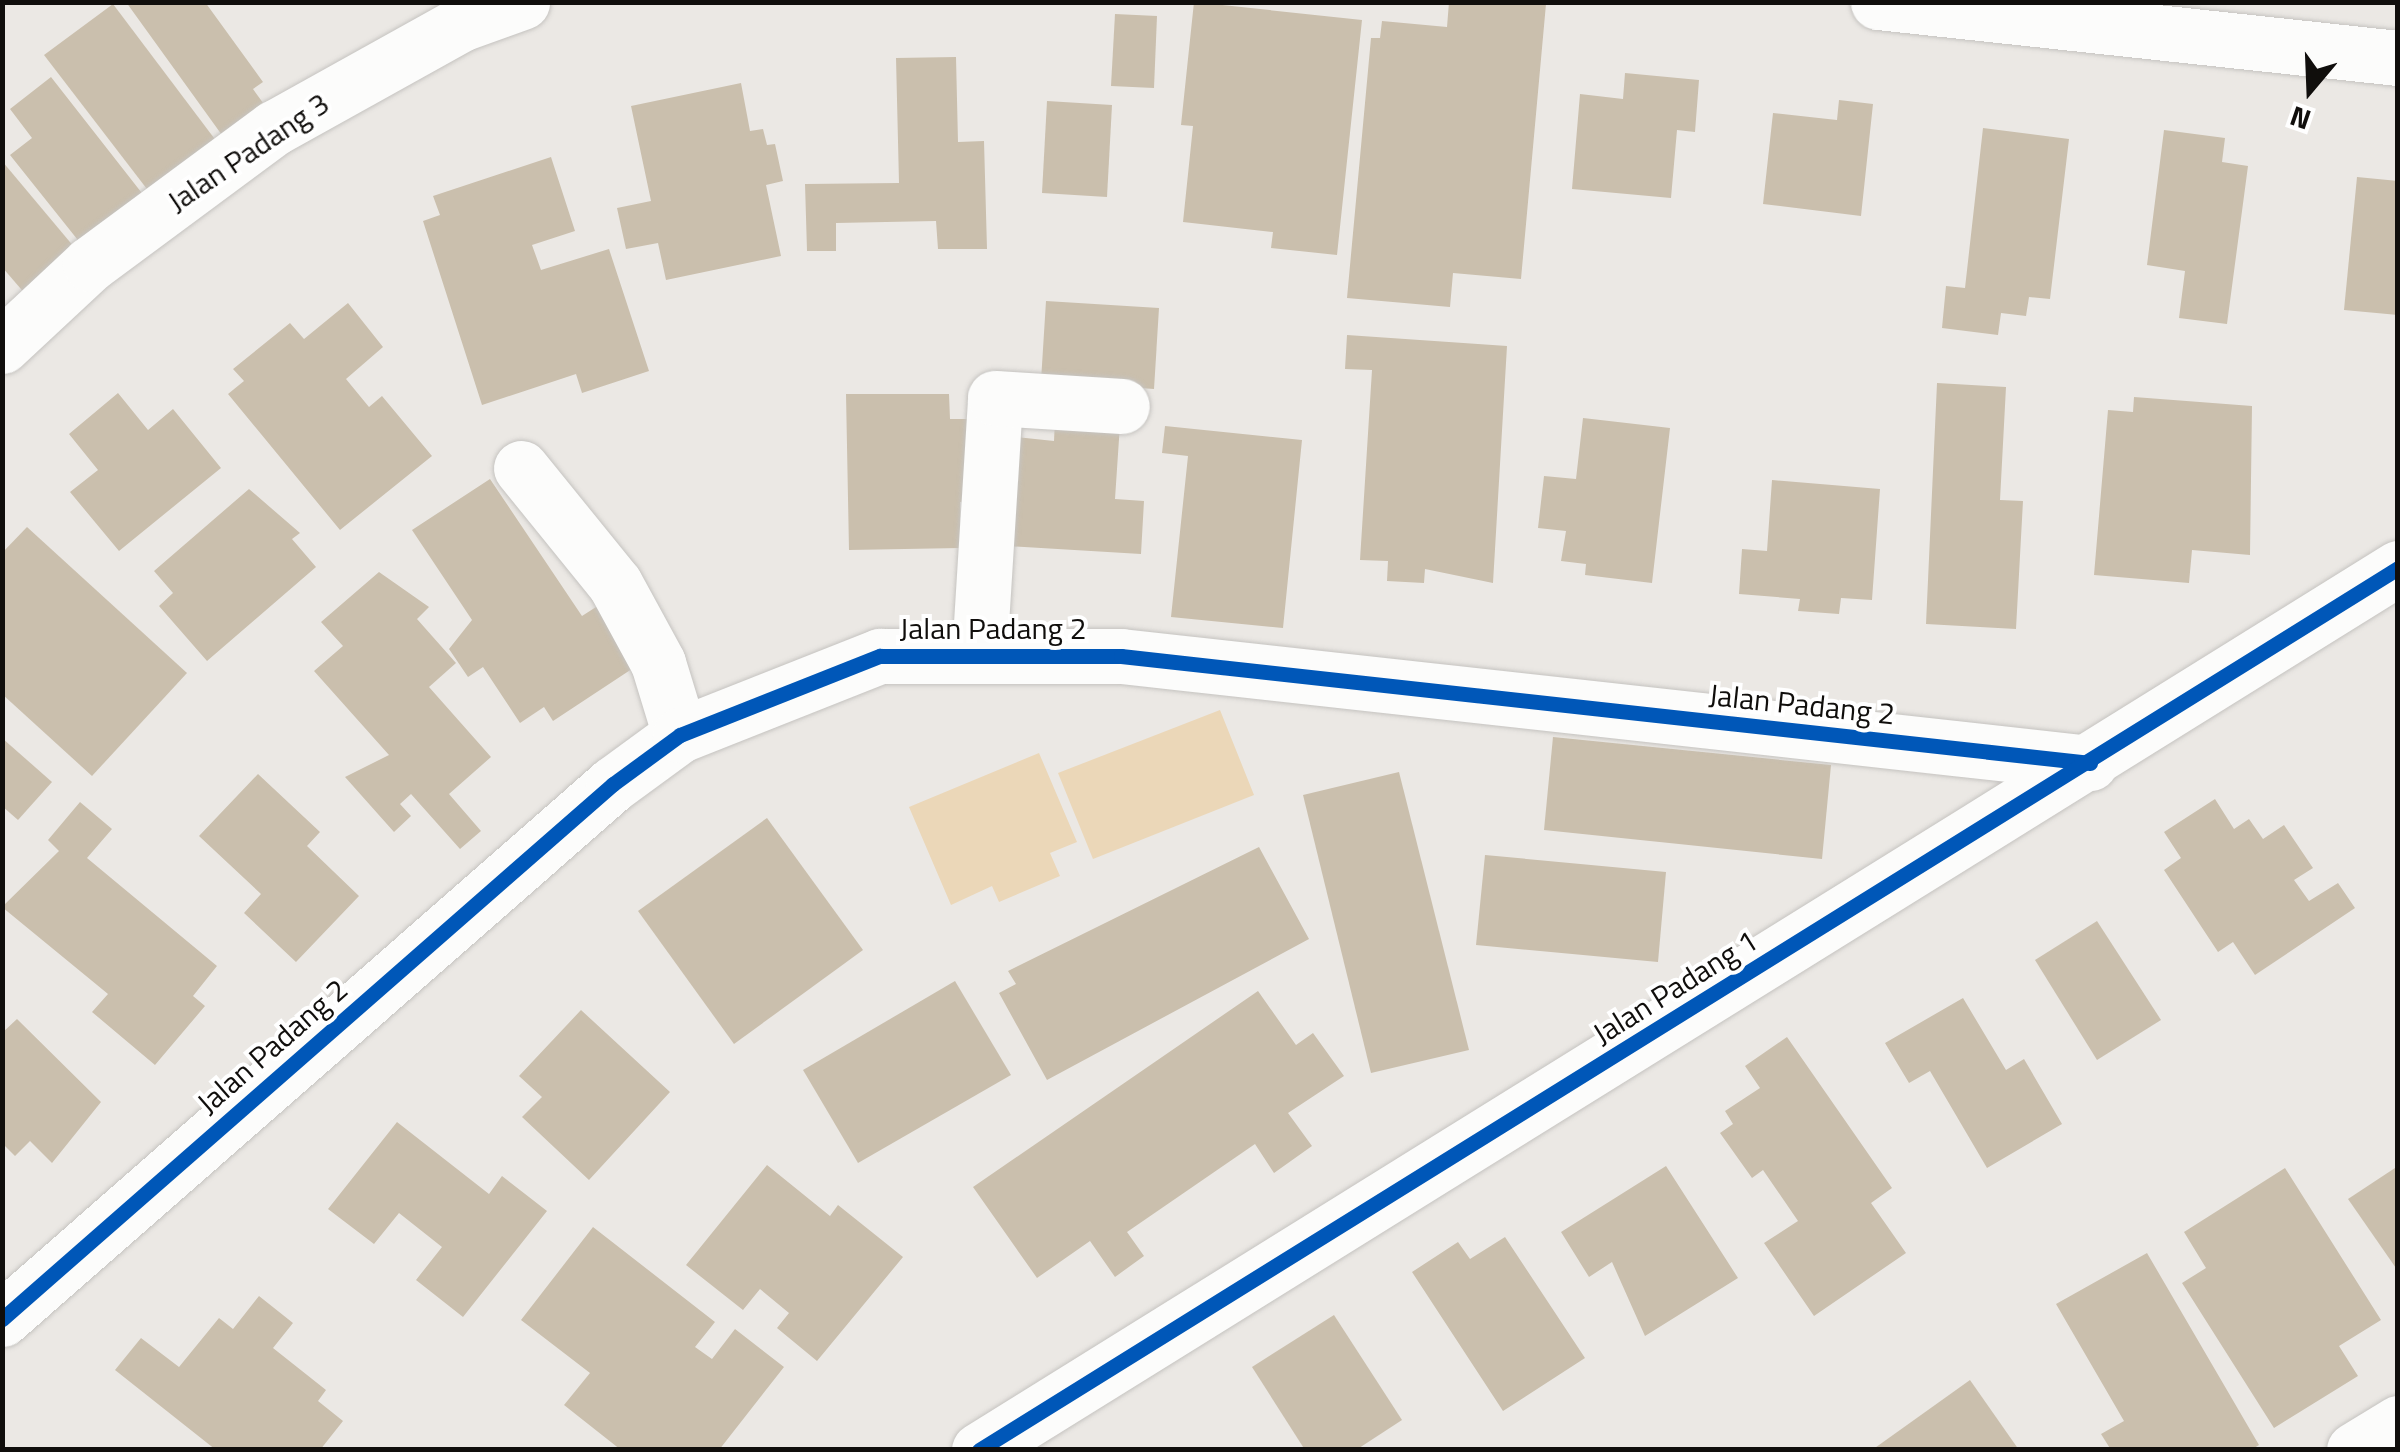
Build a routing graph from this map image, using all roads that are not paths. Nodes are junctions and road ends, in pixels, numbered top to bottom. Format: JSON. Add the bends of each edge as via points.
{"nodes":[{"id":1,"x":522,"y":2,"type":"edge"},
{"id":2,"x":1878,"y":2,"type":"edge"},
{"id":3,"x":2398,"y":58,"type":"edge"},
{"id":4,"x":2,"y":346,"type":"edge"},
{"id":5,"x":1122,"y":406,"type":"dead end"},
{"id":6,"x":520,"y":468,"type":"dead end"},
{"id":7,"x":2398,"y":568,"type":"edge"},
{"id":8,"x":979,"y":655,"type":"junction"},
{"id":9,"x":680,"y":735,"type":"junction"},
{"id":10,"x":2090,"y":763,"type":"junction"},
{"id":11,"x":2,"y":1319,"type":"edge"},
{"id":12,"x":2398,"y":1422,"type":"edge"},
{"id":13,"x":991,"y":1446,"type":"edge"},
{"id":14,"x":2354,"y":1450,"type":"edge"}],
"edges":[{"from":1,"to":4,"type":"street","name":"Jalan Padang 3","via":[[461,24],[274,128],[90,264]]},
{"from":2,"to":3,"type":"street"},
{"from":5,"to":8,"type":"street","via":[[996,398]]},
{"from":6,"to":9,"type":"street","via":[[614,584],[658,663]]},
{"from":7,"to":10,"type":"street","name":"Jalan Padang 1"},
{"from":8,"to":9,"type":"street","name":"Jalan Padang 2","via":[[880,656]]},
{"from":8,"to":10,"type":"street","name":"Jalan Padang 2","via":[[1121,656]]},
{"from":9,"to":11,"type":"street","name":"Jalan Padang 2"},
{"from":10,"to":13,"type":"street","name":"Jalan Padang 1"},
{"from":12,"to":14,"type":"street"}]}
